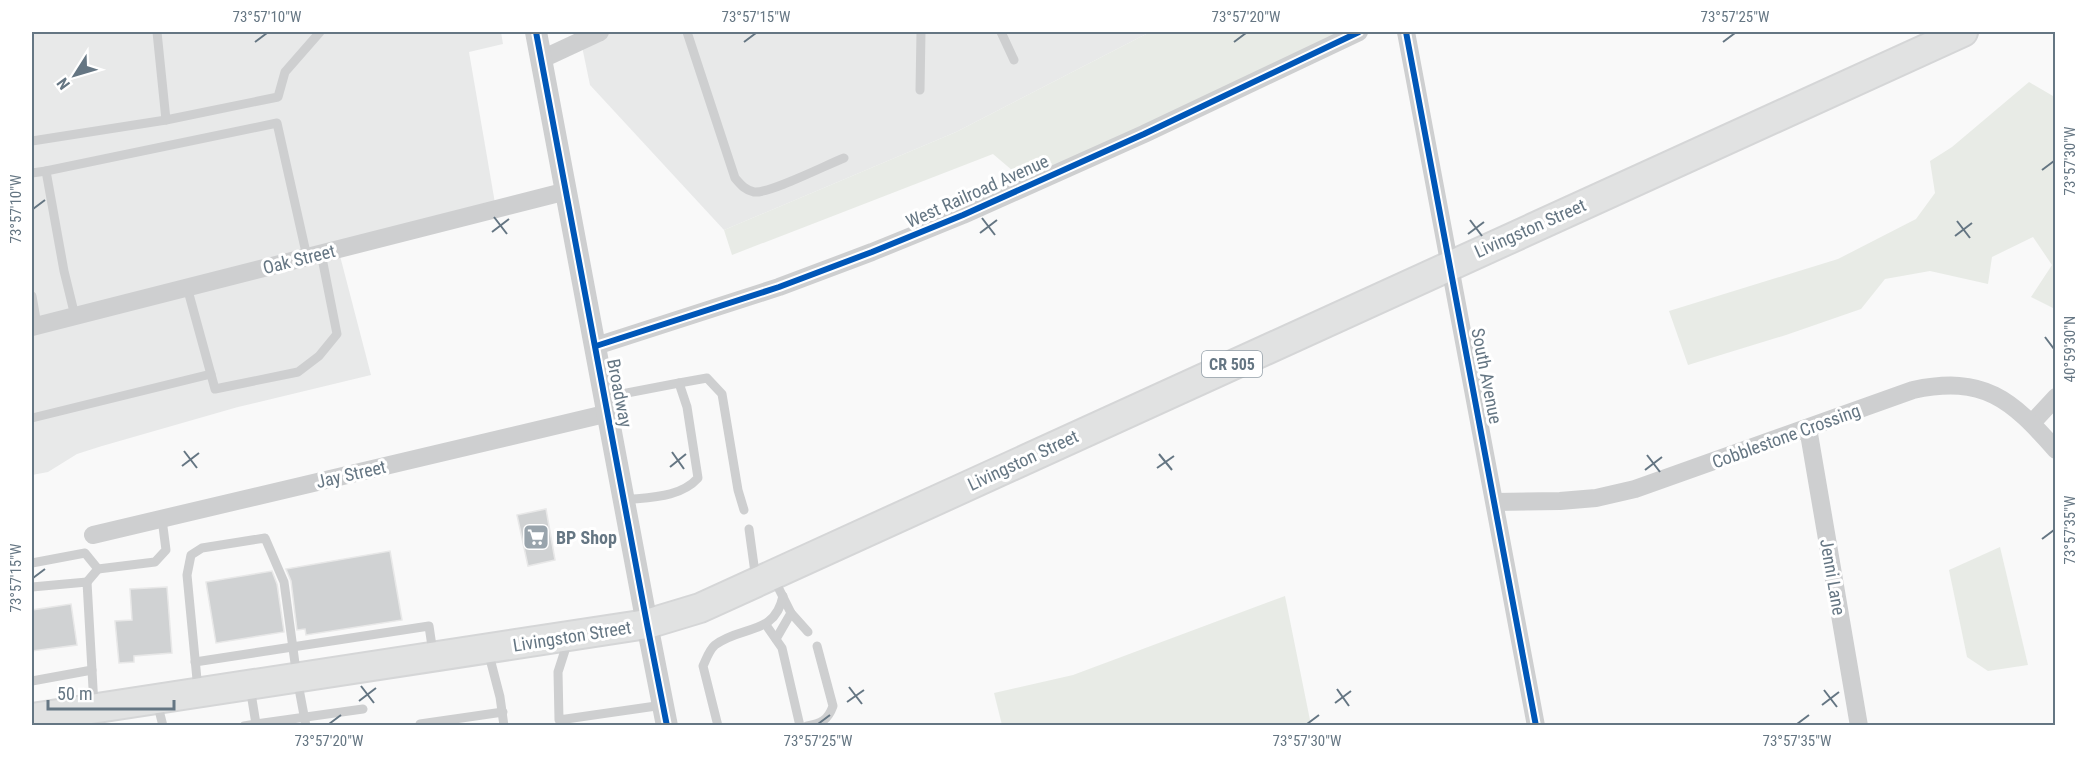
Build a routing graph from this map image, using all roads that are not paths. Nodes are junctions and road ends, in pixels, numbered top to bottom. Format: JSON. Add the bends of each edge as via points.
{"nodes":[{"id":1,"x":157,"y":32,"type":"edge"},
{"id":2,"x":320,"y":32,"type":"edge"},
{"id":3,"x":536,"y":32,"type":"edge"},
{"id":4,"x":600,"y":32,"type":"edge"},
{"id":5,"x":687,"y":32,"type":"edge"},
{"id":6,"x":921,"y":32,"type":"edge"},
{"id":7,"x":1001,"y":32,"type":"edge"},
{"id":8,"x":1359,"y":32,"type":"edge"},
{"id":9,"x":1406,"y":32,"type":"edge"},
{"id":10,"x":1963,"y":32,"type":"edge"},
{"id":11,"x":542,"y":59,"type":"junction"},
{"id":12,"x":1014,"y":60,"type":"dead end"},
{"id":13,"x":920,"y":90,"type":"dead end"},
{"id":14,"x":166,"y":120,"type":"junction"},
{"id":15,"x":32,"y":141,"type":"edge"},
{"id":16,"x":844,"y":158,"type":"dead end"},
{"id":17,"x":46,"y":171,"type":"junction"},
{"id":18,"x":32,"y":173,"type":"edge"},
{"id":19,"x":567,"y":191,"type":"junction"},
{"id":20,"x":314,"y":255,"type":"junction"},
{"id":21,"x":1450,"y":264,"type":"junction"},
{"id":22,"x":187,"y":287,"type":"junction"},
{"id":23,"x":32,"y":296,"type":"edge"},
{"id":24,"x":75,"y":316,"type":"junction"},
{"id":25,"x":34,"y":326,"type":"edge"},
{"id":26,"x":596,"y":346,"type":"junction"},
{"id":27,"x":211,"y":374,"type":"junction"},
{"id":28,"x":679,"y":383,"type":"junction"},
{"id":29,"x":2055,"y":397,"type":"edge"},
{"id":30,"x":607,"y":405,"type":"junction"},
{"id":31,"x":32,"y":418,"type":"edge"},
{"id":32,"x":2032,"y":423,"type":"junction"},
{"id":33,"x":1808,"y":428,"type":"junction"},
{"id":34,"x":2055,"y":450,"type":"edge"},
{"id":35,"x":624,"y":500,"type":"junction"},
{"id":36,"x":1496,"y":502,"type":"junction"},
{"id":37,"x":744,"y":510,"type":"dead end"},
{"id":38,"x":162,"y":519,"type":"junction"},
{"id":39,"x":749,"y":529,"type":"dead end"},
{"id":40,"x":93,"y":535,"type":"dead end"},
{"id":41,"x":32,"y":563,"type":"edge"},
{"id":42,"x":98,"y":569,"type":"junction"},
{"id":43,"x":87,"y":582,"type":"junction"},
{"id":44,"x":770,"y":584,"type":"junction"},
{"id":45,"x":32,"y":587,"type":"edge"},
{"id":46,"x":791,"y":613,"type":"junction"},
{"id":47,"x":647,"y":624,"type":"junction"},
{"id":48,"x":766,"y":625,"type":"junction"},
{"id":49,"x":808,"y":632,"type":"dead end"},
{"id":50,"x":570,"y":636,"type":"junction"},
{"id":51,"x":776,"y":639,"type":"junction"},
{"id":52,"x":817,"y":646,"type":"dead end"},
{"id":53,"x":292,"y":648,"type":"junction"},
{"id":54,"x":487,"y":649,"type":"junction"},
{"id":55,"x":434,"y":657,"type":"junction"},
{"id":56,"x":195,"y":662,"type":"junction"},
{"id":57,"x":92,"y":670,"type":"junction"},
{"id":58,"x":297,"y":678,"type":"junction"},
{"id":59,"x":32,"y":681,"type":"edge"},
{"id":60,"x":249,"y":685,"type":"junction"},
{"id":61,"x":198,"y":693,"type":"junction"},
{"id":62,"x":363,"y":709,"type":"dead end"},
{"id":63,"x":88,"y":712,"type":"junction"},
{"id":64,"x":160,"y":712,"type":"edge"},
{"id":65,"x":503,"y":712,"type":"junction"},
{"id":66,"x":665,"y":715,"type":"edge"},
{"id":67,"x":32,"y":718,"type":"edge"},
{"id":68,"x":305,"y":721,"type":"edge"},
{"id":69,"x":256,"y":725,"type":"edge"},
{"id":70,"x":244,"y":726,"type":"edge"},
{"id":71,"x":421,"y":726,"type":"edge"},
{"id":72,"x":504,"y":726,"type":"edge"},
{"id":73,"x":718,"y":726,"type":"edge"},
{"id":74,"x":800,"y":726,"type":"edge"},
{"id":75,"x":807,"y":726,"type":"edge"},
{"id":76,"x":1536,"y":726,"type":"edge"},
{"id":77,"x":1859,"y":726,"type":"edge"}],
"edges":[{"from":1,"to":14,"type":"lane"},
{"from":2,"to":14,"type":"lane","via":[[285,72],[278,97]]},
{"from":3,"to":11,"type":"street","name":"Broadway"},
{"from":4,"to":11,"type":"street"},
{"from":5,"to":16,"type":"lane","via":[[735,178],[743,188],[755,192],[770,189]]},
{"from":6,"to":13,"type":"lane"},
{"from":7,"to":12,"type":"lane"},
{"from":8,"to":26,"type":"street","name":"West Railroad Avenue","via":[[963,215],[779,287]]},
{"from":9,"to":21,"type":"street","name":"South Avenue"},
{"from":10,"to":21,"type":"main road","name":"Livingston Street","number":"CR 505"},
{"from":11,"to":19,"type":"street","name":"Broadway"},
{"from":14,"to":15,"type":"lane"},
{"from":17,"to":18,"type":"lane"},
{"from":17,"to":20,"type":"lane","via":[[277,123]]},
{"from":17,"to":24,"type":"lane"},
{"from":19,"to":20,"type":"street","name":"Oak Street"},
{"from":19,"to":26,"type":"street","name":"Broadway"},
{"from":20,"to":22,"type":"street","name":"Oak Street"},
{"from":20,"to":27,"type":"lane","via":[[338,334],[319,356],[298,372],[215,389]]},
{"from":21,"to":36,"type":"street","name":"South Avenue"},
{"from":21,"to":44,"type":"main road","name":"Livingston Street","number":"CR 505"},
{"from":22,"to":24,"type":"street","name":"Oak Street"},
{"from":22,"to":27,"type":"lane"},
{"from":23,"to":25,"type":"lane"},
{"from":24,"to":25,"type":"street","name":"Oak Street"},
{"from":26,"to":30,"type":"street","name":"Broadway"},
{"from":27,"to":31,"type":"lane"},
{"from":28,"to":30,"type":"lane"},
{"from":28,"to":35,"type":"lane","via":[[687,407],[698,478],[679,492]]},
{"from":28,"to":37,"type":"lane","via":[[707,378],[722,394]]},
{"from":29,"to":32,"type":"street"},
{"from":30,"to":35,"type":"street","name":"Broadway"},
{"from":30,"to":38,"type":"street","name":"Jay Street"},
{"from":32,"to":33,"type":"street","name":"Cobblestone Crossing","via":[[2015,407],[1982,390],[1936,385]]},
{"from":32,"to":34,"type":"street","name":"Cobblestone Crossing"},
{"from":33,"to":36,"type":"street","name":"Cobblestone Crossing","via":[[1635,489],[1596,498]]},
{"from":33,"to":77,"type":"street","name":"Jenni Lane"},
{"from":35,"to":47,"type":"street","name":"Broadway"},
{"from":36,"to":76,"type":"street","name":"South Avenue"},
{"from":38,"to":40,"type":"street","name":"Jay Street"},
{"from":38,"to":42,"type":"lane","via":[[166,550],[155,562]]},
{"from":39,"to":44,"type":"lane"},
{"from":41,"to":42,"type":"lane","via":[[85,554]]},
{"from":42,"to":43,"type":"lane"},
{"from":43,"to":45,"type":"lane"},
{"from":43,"to":57,"type":"lane"},
{"from":44,"to":46,"type":"lane"},
{"from":44,"to":47,"type":"main road","name":"Livingston Street","number":"CR 505"},
{"from":44,"to":48,"type":"lane","via":[[780,609]]},
{"from":46,"to":49,"type":"lane"},
{"from":46,"to":51,"type":"lane"},
{"from":47,"to":50,"type":"main road","name":"Livingston Street","number":"CR 505"},
{"from":47,"to":66,"type":"street","name":"Broadway"},
{"from":48,"to":51,"type":"lane"},
{"from":48,"to":73,"type":"lane","via":[[713,646],[703,666]]},
{"from":50,"to":54,"type":"main road","name":"Livingston Street","number":"CR 505"},
{"from":50,"to":66,"type":"lane","via":[[558,672],[558,720]]},
{"from":51,"to":74,"type":"lane","via":[[782,648]]},
{"from":52,"to":75,"type":"lane","via":[[833,706],[821,724]]},
{"from":53,"to":55,"type":"lane","via":[[429,626]]},
{"from":53,"to":56,"type":"lane"},
{"from":53,"to":56,"type":"lane","via":[[284,582],[265,538],[202,548],[191,555],[187,575]]},
{"from":53,"to":58,"type":"lane"},
{"from":54,"to":55,"type":"main road","name":"Livingston Street","number":"CR 505"},
{"from":54,"to":65,"type":"lane"},
{"from":55,"to":58,"type":"main road","name":"Livingston Street","number":"CR 505"},
{"from":56,"to":61,"type":"lane"},
{"from":57,"to":59,"type":"lane"},
{"from":57,"to":63,"type":"lane"},
{"from":58,"to":60,"type":"main road","name":"Livingston Street","number":"CR 505"},
{"from":58,"to":68,"type":"lane"},
{"from":60,"to":61,"type":"main road","name":"Livingston Street","number":"CR 505"},
{"from":60,"to":69,"type":"lane"},
{"from":61,"to":64,"type":"main road","name":"Livingston Street","number":"CR 505"},
{"from":62,"to":68,"type":"lane"},
{"from":63,"to":64,"type":"main road","name":"Livingston Street","number":"CR 505"},
{"from":63,"to":67,"type":"main road","name":"Livingston Street","number":"CR 505"},
{"from":65,"to":71,"type":"lane","via":[[420,723]]},
{"from":65,"to":72,"type":"lane"},
{"from":68,"to":69,"type":"lane"},
{"from":69,"to":70,"type":"lane"}]}
